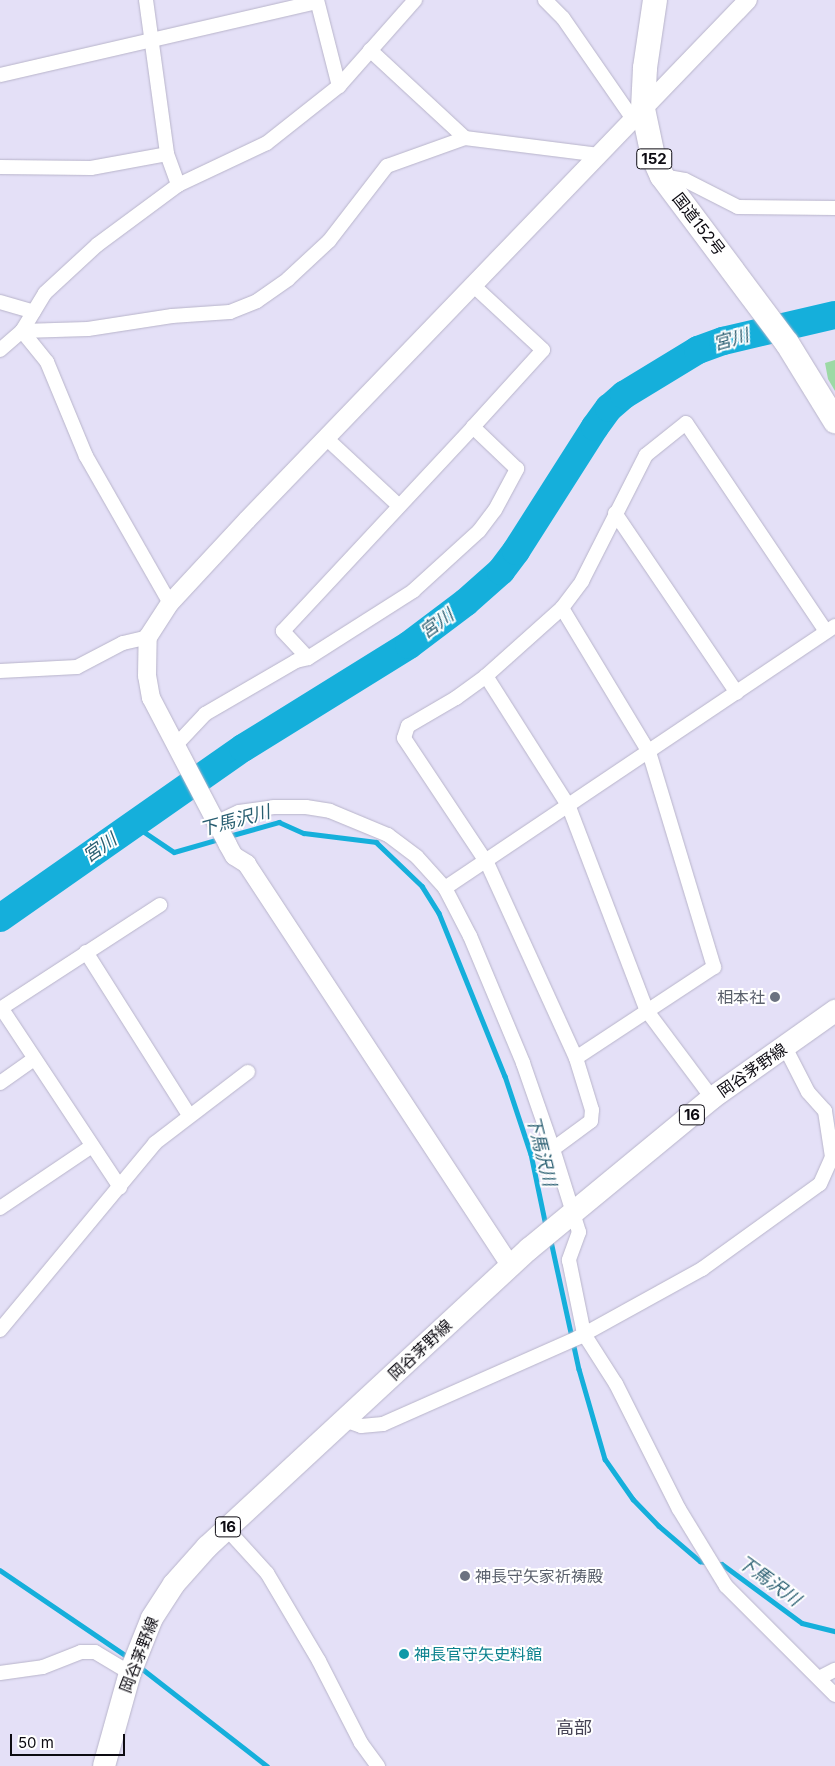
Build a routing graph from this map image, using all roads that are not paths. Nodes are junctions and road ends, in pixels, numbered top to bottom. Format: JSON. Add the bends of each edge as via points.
{"nodes":[{"id":1,"x":146,"y":0,"type":"edge"},
{"id":2,"x":415,"y":0,"type":"edge"},
{"id":3,"x":545,"y":0,"type":"edge"},
{"id":4,"x":655,"y":0,"type":"edge"},
{"id":5,"x":748,"y":0,"type":"edge"},
{"id":6,"x":317,"y":1,"type":"edge"},
{"id":7,"x":151,"y":39,"type":"junction"},
{"id":8,"x":370,"y":50,"type":"junction"},
{"id":9,"x":0,"y":75,"type":"edge"},
{"id":10,"x":339,"y":86,"type":"junction"},
{"id":11,"x":638,"y":114,"type":"junction"},
{"id":12,"x":465,"y":138,"type":"junction"},
{"id":13,"x":167,"y":154,"type":"junction"},
{"id":14,"x":599,"y":155,"type":"junction"},
{"id":15,"x":0,"y":167,"type":"edge"},
{"id":16,"x":662,"y":176,"type":"junction"},
{"id":17,"x":178,"y":185,"type":"junction"},
{"id":18,"x":835,"y":208,"type":"edge"},
{"id":19,"x":474,"y":286,"type":"junction"},
{"id":20,"x":0,"y":302,"type":"edge"},
{"id":21,"x":34,"y":312,"type":"junction"},
{"id":22,"x":22,"y":332,"type":"junction"},
{"id":23,"x":0,"y":350,"type":"edge"},
{"id":24,"x":835,"y":421,"type":"edge"},
{"id":25,"x":473,"y":427,"type":"junction"},
{"id":26,"x":327,"y":439,"type":"junction"},
{"id":27,"x":399,"y":506,"type":"junction"},
{"id":28,"x":615,"y":512,"type":"junction"},
{"id":29,"x":170,"y":604,"type":"junction"},
{"id":30,"x":562,"y":608,"type":"junction"},
{"id":31,"x":831,"y":628,"type":"edge"},
{"id":32,"x":148,"y":637,"type":"junction"},
{"id":33,"x":308,"y":658,"type":"junction"},
{"id":34,"x":0,"y":671,"type":"edge"},
{"id":35,"x":486,"y":676,"type":"junction"},
{"id":36,"x":737,"y":694,"type":"junction"},
{"id":37,"x":178,"y":752,"type":"junction"},
{"id":38,"x":649,"y":752,"type":"junction"},
{"id":39,"x":569,"y":807,"type":"junction"},
{"id":40,"x":215,"y":823,"type":"junction"},
{"id":41,"x":487,"y":863,"type":"junction"},
{"id":42,"x":445,"y":888,"type":"junction"},
{"id":43,"x":160,"y":904,"type":"dead end"},
{"id":44,"x":86,"y":952,"type":"junction"},
{"id":45,"x":1,"y":1009,"type":"edge"},
{"id":46,"x":647,"y":1011,"type":"junction"},
{"id":47,"x":835,"y":1011,"type":"edge"},
{"id":48,"x":785,"y":1047,"type":"junction"},
{"id":49,"x":576,"y":1058,"type":"junction"},
{"id":50,"x":34,"y":1060,"type":"junction"},
{"id":51,"x":248,"y":1072,"type":"dead end"},
{"id":52,"x":0,"y":1083,"type":"edge"},
{"id":53,"x":712,"y":1098,"type":"junction"},
{"id":54,"x":190,"y":1115,"type":"junction"},
{"id":55,"x":92,"y":1146,"type":"junction"},
{"id":56,"x":553,"y":1149,"type":"junction"},
{"id":57,"x":120,"y":1187,"type":"junction"},
{"id":58,"x":0,"y":1208,"type":"edge"},
{"id":59,"x":564,"y":1221,"type":"junction"},
{"id":60,"x":510,"y":1266,"type":"junction"},
{"id":61,"x":0,"y":1330,"type":"edge"},
{"id":62,"x":582,"y":1336,"type":"junction"},
{"id":63,"x":344,"y":1420,"type":"junction"},
{"id":64,"x":226,"y":1528,"type":"junction"},
{"id":65,"x":133,"y":1664,"type":"junction"},
{"id":66,"x":835,"y":1670,"type":"edge"},
{"id":67,"x":0,"y":1674,"type":"edge"},
{"id":68,"x":819,"y":1678,"type":"junction"},
{"id":69,"x":835,"y":1695,"type":"edge"},
{"id":70,"x":104,"y":1766,"type":"edge"},
{"id":71,"x":378,"y":1766,"type":"edge"}],
"edges":[{"from":1,"to":7,"type":"street"},
{"from":2,"to":8,"type":"street"},
{"from":3,"to":11,"type":"street","via":[[563,18]]},
{"from":4,"to":11,"type":"highway","name":"国道152号","number":"152"},
{"from":5,"to":11,"type":"street"},
{"from":6,"to":7,"type":"street"},
{"from":6,"to":10,"type":"street"},
{"from":7,"to":9,"type":"street"},
{"from":7,"to":13,"type":"street"},
{"from":8,"to":10,"type":"street"},
{"from":8,"to":12,"type":"street"},
{"from":10,"to":17,"type":"street","via":[[267,143]]},
{"from":11,"to":14,"type":"street"},
{"from":11,"to":16,"type":"highway","name":"国道152号","number":"152"},
{"from":12,"to":14,"type":"street"},
{"from":12,"to":22,"type":"street","via":[[387,166],[328,241],[288,279],[258,301],[230,312],[172,316],[88,329]]},
{"from":13,"to":15,"type":"street","via":[[91,168]]},
{"from":13,"to":17,"type":"street"},
{"from":14,"to":19,"type":"street"},
{"from":16,"to":18,"type":"street","via":[[685,180],[738,208]]},
{"from":16,"to":24,"type":"highway","name":"国道152号","number":"152","via":[[749,288]]},
{"from":17,"to":21,"type":"street","via":[[97,246],[45,293]]},
{"from":19,"to":25,"type":"street","via":[[542,350]]},
{"from":19,"to":26,"type":"street"},
{"from":20,"to":21,"type":"street"},
{"from":21,"to":22,"type":"street"},
{"from":22,"to":23,"type":"street"},
{"from":22,"to":29,"type":"street","via":[[48,362],[86,456]]},
{"from":25,"to":27,"type":"street"},
{"from":25,"to":33,"type":"street","via":[[517,469],[495,510],[479,531],[413,591]]},
{"from":26,"to":27,"type":"street"},
{"from":26,"to":29,"type":"street"},
{"from":27,"to":33,"type":"street","via":[[283,631]]},
{"from":28,"to":30,"type":"street","via":[[582,581]]},
{"from":28,"to":31,"type":"street","via":[[646,455],[686,423]]},
{"from":28,"to":36,"type":"street"},
{"from":29,"to":32,"type":"street"},
{"from":30,"to":35,"type":"street"},
{"from":30,"to":38,"type":"street"},
{"from":31,"to":36,"type":"street"},
{"from":32,"to":34,"type":"street","via":[[123,643],[77,667]]},
{"from":32,"to":37,"type":"street","via":[[146,676],[151,698]]},
{"from":33,"to":37,"type":"street","via":[[296,661],[205,714]]},
{"from":35,"to":39,"type":"street"},
{"from":35,"to":41,"type":"street","via":[[408,726],[404,738]]},
{"from":36,"to":38,"type":"street"},
{"from":37,"to":40,"type":"street"},
{"from":38,"to":39,"type":"street"},
{"from":38,"to":46,"type":"street","via":[[714,967]]},
{"from":39,"to":41,"type":"street"},
{"from":39,"to":46,"type":"street"},
{"from":40,"to":42,"type":"street","via":[[239,812],[274,807],[330,811],[388,835],[417,856]]},
{"from":40,"to":60,"type":"street","via":[[234,856],[247,864]]},
{"from":41,"to":42,"type":"street"},
{"from":41,"to":49,"type":"street"},
{"from":42,"to":56,"type":"street","via":[[470,936]]},
{"from":43,"to":44,"type":"street"},
{"from":44,"to":45,"type":"street"},
{"from":44,"to":54,"type":"street"},
{"from":45,"to":50,"type":"street"},
{"from":46,"to":49,"type":"street"},
{"from":46,"to":53,"type":"street"},
{"from":47,"to":48,"type":"main road","name":"岡谷茅野線","number":"16"},
{"from":48,"to":53,"type":"main road","name":"岡谷茅野線","number":"16"},
{"from":48,"to":62,"type":"street","via":[[808,1092],[825,1111],[832,1157],[820,1184],[702,1269]]},
{"from":49,"to":56,"type":"street","via":[[592,1110],[591,1121]]},
{"from":50,"to":52,"type":"street"},
{"from":50,"to":55,"type":"street"},
{"from":51,"to":54,"type":"street"},
{"from":53,"to":59,"type":"main road","name":"岡谷茅野線","number":"16"},
{"from":54,"to":57,"type":"street","via":[[155,1143]]},
{"from":55,"to":57,"type":"street"},
{"from":55,"to":58,"type":"street"},
{"from":56,"to":59,"type":"street"},
{"from":57,"to":61,"type":"street"},
{"from":59,"to":60,"type":"main road","name":"岡谷茅野線","number":"16"},
{"from":59,"to":62,"type":"street","via":[[579,1232],[569,1260]]},
{"from":60,"to":63,"type":"main road","name":"岡谷茅野線","number":"16"},
{"from":62,"to":63,"type":"street","via":[[383,1424],[361,1426]]},
{"from":62,"to":68,"type":"street","via":[[616,1384],[679,1509],[726,1586]]},
{"from":63,"to":64,"type":"main road","name":"岡谷茅野線","number":"16"},
{"from":64,"to":65,"type":"main road","name":"岡谷茅野線","number":"16","via":[[174,1584],[152,1618]]},
{"from":64,"to":71,"type":"street","via":[[267,1572],[320,1661],[361,1743]]},
{"from":65,"to":67,"type":"street","via":[[88,1652],[43,1667]]},
{"from":65,"to":70,"type":"main road","name":"岡谷茅野線","number":"16"},
{"from":66,"to":68,"type":"street"},
{"from":68,"to":69,"type":"street"}]}
